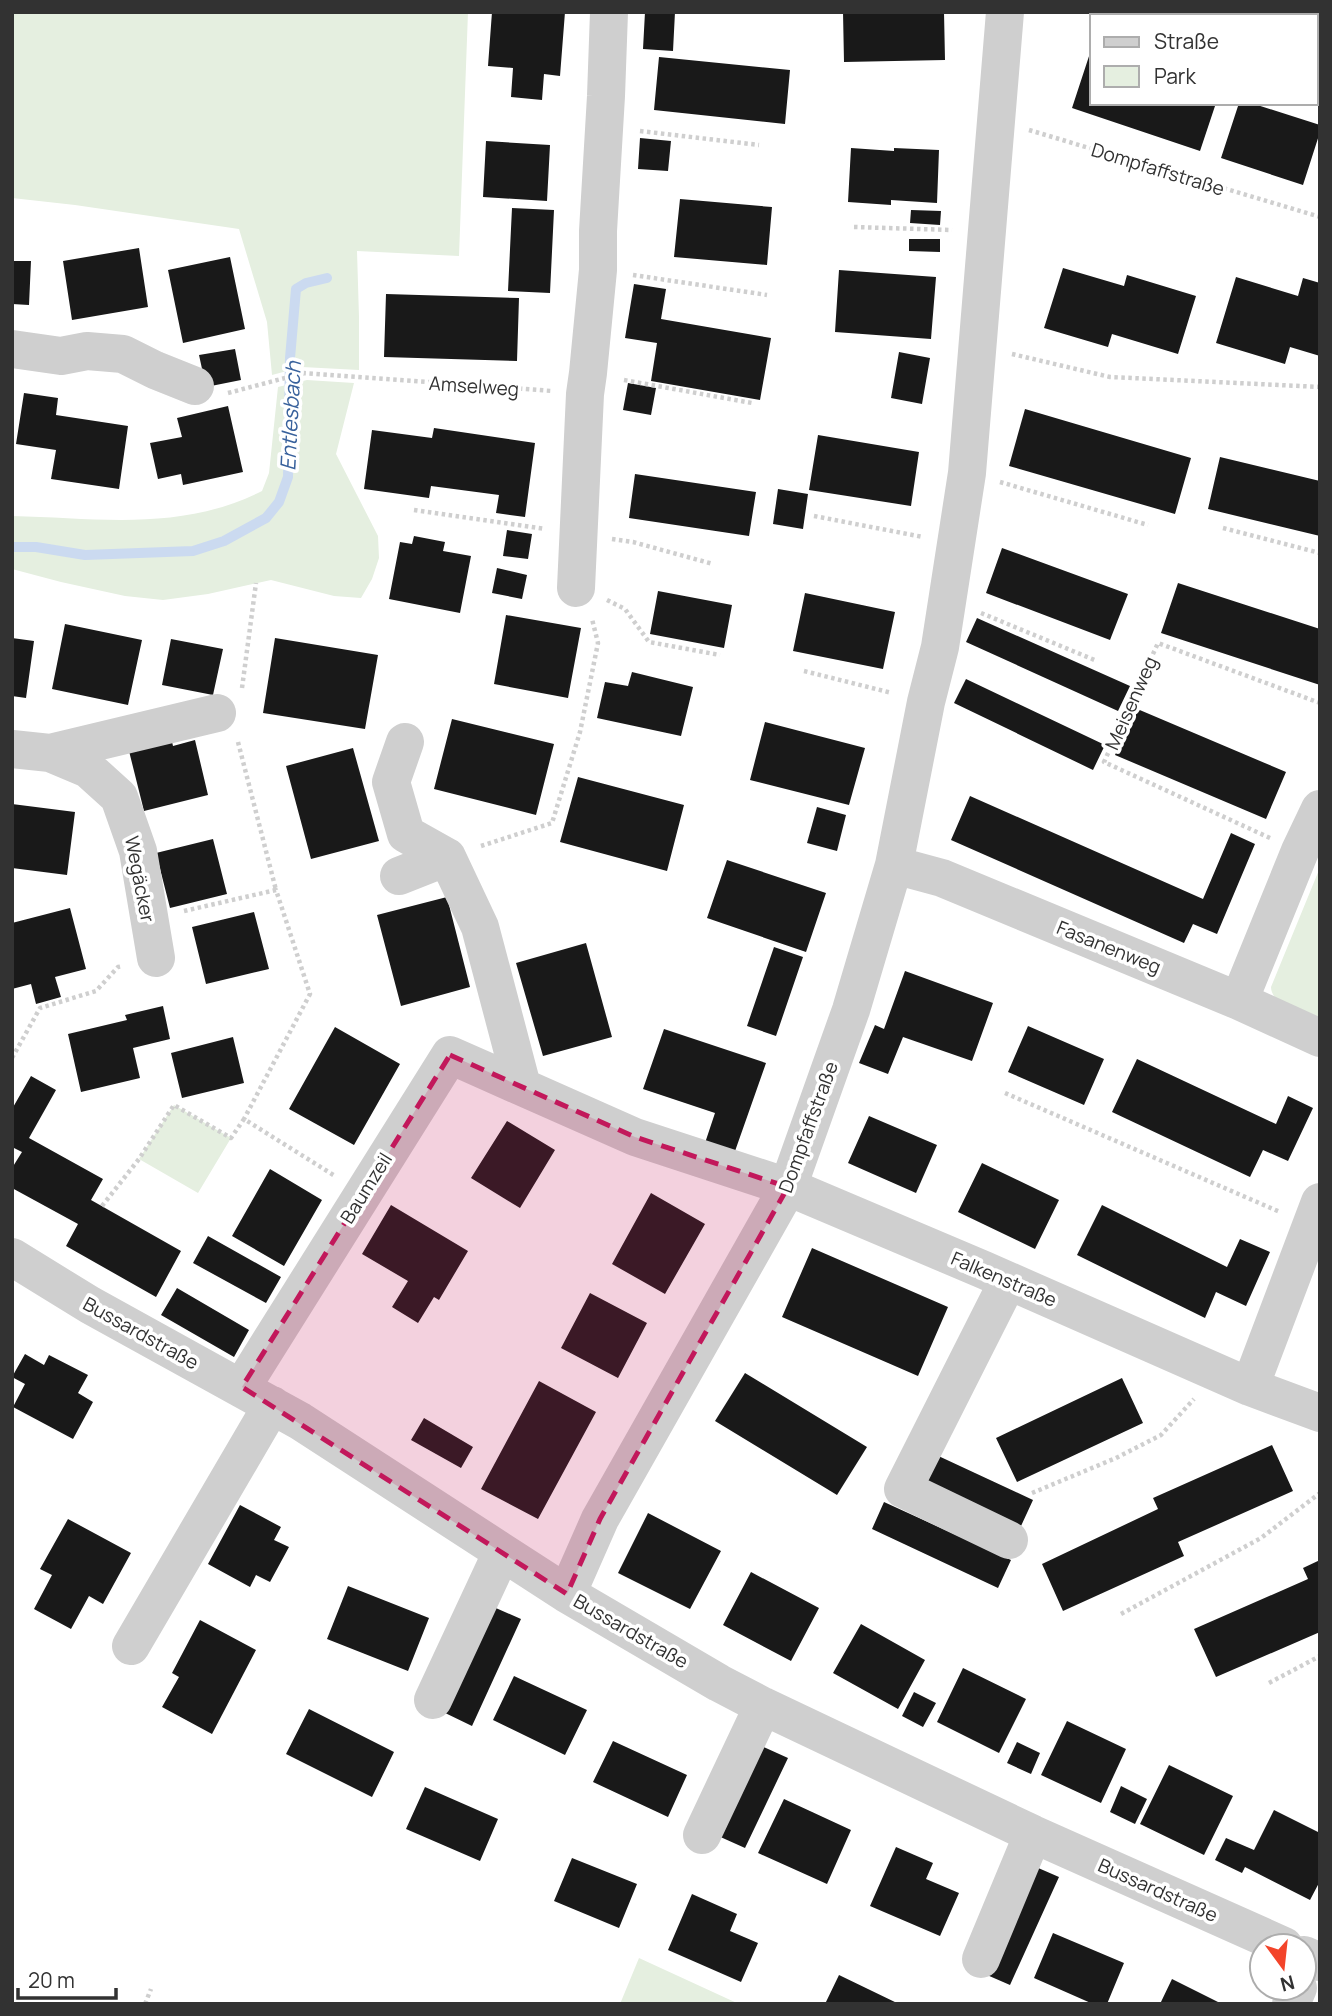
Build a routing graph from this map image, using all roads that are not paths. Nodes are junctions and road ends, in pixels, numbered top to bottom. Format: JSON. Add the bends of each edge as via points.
{"nodes":[{"id":1,"x":609,"y":12,"type":"edge"},
{"id":2,"x":1005,"y":12,"type":"edge"},
{"id":3,"x":12,"y":349,"type":"edge"},
{"id":4,"x":195,"y":387,"type":"road end"},
{"id":5,"x":576,"y":586,"type":"road end"},
{"id":6,"x":231,"y":714,"type":"road end"},
{"id":7,"x":405,"y":742,"type":"dead end"},
{"id":8,"x":12,"y":749,"type":"edge"},
{"id":9,"x":50,"y":753,"type":"junction"},
{"id":10,"x":1320,"y":809,"type":"edge"},
{"id":11,"x":447,"y":857,"type":"junction"},
{"id":12,"x":894,"y":865,"type":"junction"},
{"id":13,"x":398,"y":876,"type":"dead end"},
{"id":14,"x":156,"y":958,"type":"road end"},
{"id":15,"x":1239,"y":1000,"type":"junction"},
{"id":16,"x":1320,"y":1038,"type":"edge"},
{"id":17,"x":522,"y":1086,"type":"junction"},
{"id":18,"x":788,"y":1187,"type":"junction"},
{"id":19,"x":1315,"y":1213,"type":"edge"},
{"id":20,"x":12,"y":1257,"type":"edge"},
{"id":21,"x":996,"y":1275,"type":"junction"},
{"id":22,"x":935,"y":1371,"type":"dead end"},
{"id":23,"x":1234,"y":1380,"type":"junction"},
{"id":24,"x":257,"y":1396,"type":"junction"},
{"id":25,"x":1320,"y":1413,"type":"edge"},
{"id":26,"x":1009,"y":1540,"type":"dead end"},
{"id":27,"x":502,"y":1552,"type":"junction"},
{"id":28,"x":567,"y":1594,"type":"junction"},
{"id":29,"x":131,"y":1646,"type":"dead end"},
{"id":30,"x":433,"y":1700,"type":"dead end"},
{"id":31,"x":763,"y":1706,"type":"junction"},
{"id":32,"x":1033,"y":1834,"type":"junction"},
{"id":33,"x":702,"y":1835,"type":"dead end"},
{"id":34,"x":1248,"y":1938,"type":"edge"},
{"id":35,"x":981,"y":1959,"type":"dead end"}],
"edges":[{"from":1,"to":5,"type":"street","via":[[598,270],[586,383]]},
{"from":2,"to":12,"type":"street","name":"Dompfaffstraße","via":[[967,473],[940,647]]},
{"from":3,"to":4,"type":"street","via":[[61,356],[87,351],[123,354]]},
{"from":6,"to":9,"type":"street"},
{"from":7,"to":11,"type":"street","via":[[391,782],[406,834]]},
{"from":8,"to":9,"type":"street","name":"Wegäcker"},
{"from":9,"to":14,"type":"street","name":"Wegäcker","via":[[88,769],[119,797],[138,850]]},
{"from":10,"to":15,"type":"street"},
{"from":11,"to":13,"type":"street"},
{"from":11,"to":17,"type":"street","via":[[491,924]]},
{"from":12,"to":15,"type":"street","name":"Fasanenweg","via":[[942,877]]},
{"from":12,"to":18,"type":"street","name":"Dompfaffstraße","via":[[851,1010]]},
{"from":15,"to":16,"type":"street","name":"Fasanenweg"},
{"from":17,"to":18,"type":"street","name":"Baumzeil","via":[[635,1137]]},
{"from":17,"to":24,"type":"street","name":"Baumzeil","via":[[450,1055],[363,1193]]},
{"from":18,"to":21,"type":"street","name":"Falkenstraße"},
{"from":18,"to":28,"type":"street","name":"Dompfaffstraße","via":[[600,1519]]},
{"from":19,"to":23,"type":"street"},
{"from":20,"to":24,"type":"street","name":"Bussardstraße"},
{"from":21,"to":22,"type":"street"},
{"from":21,"to":23,"type":"street","name":"Falkenstraße"},
{"from":21,"to":26,"type":"street","via":[[903,1489]]},
{"from":23,"to":25,"type":"street","name":"Falkenstraße"},
{"from":24,"to":27,"type":"street","name":"Bussardstraße"},
{"from":24,"to":29,"type":"street"},
{"from":27,"to":28,"type":"street","name":"Bussardstraße"},
{"from":27,"to":30,"type":"street"},
{"from":28,"to":31,"type":"street","name":"Bussardstraße"},
{"from":31,"to":32,"type":"street","name":"Bussardstraße"},
{"from":31,"to":33,"type":"street"},
{"from":32,"to":34,"type":"street","name":"Bussardstraße"},
{"from":32,"to":35,"type":"street"}]}
